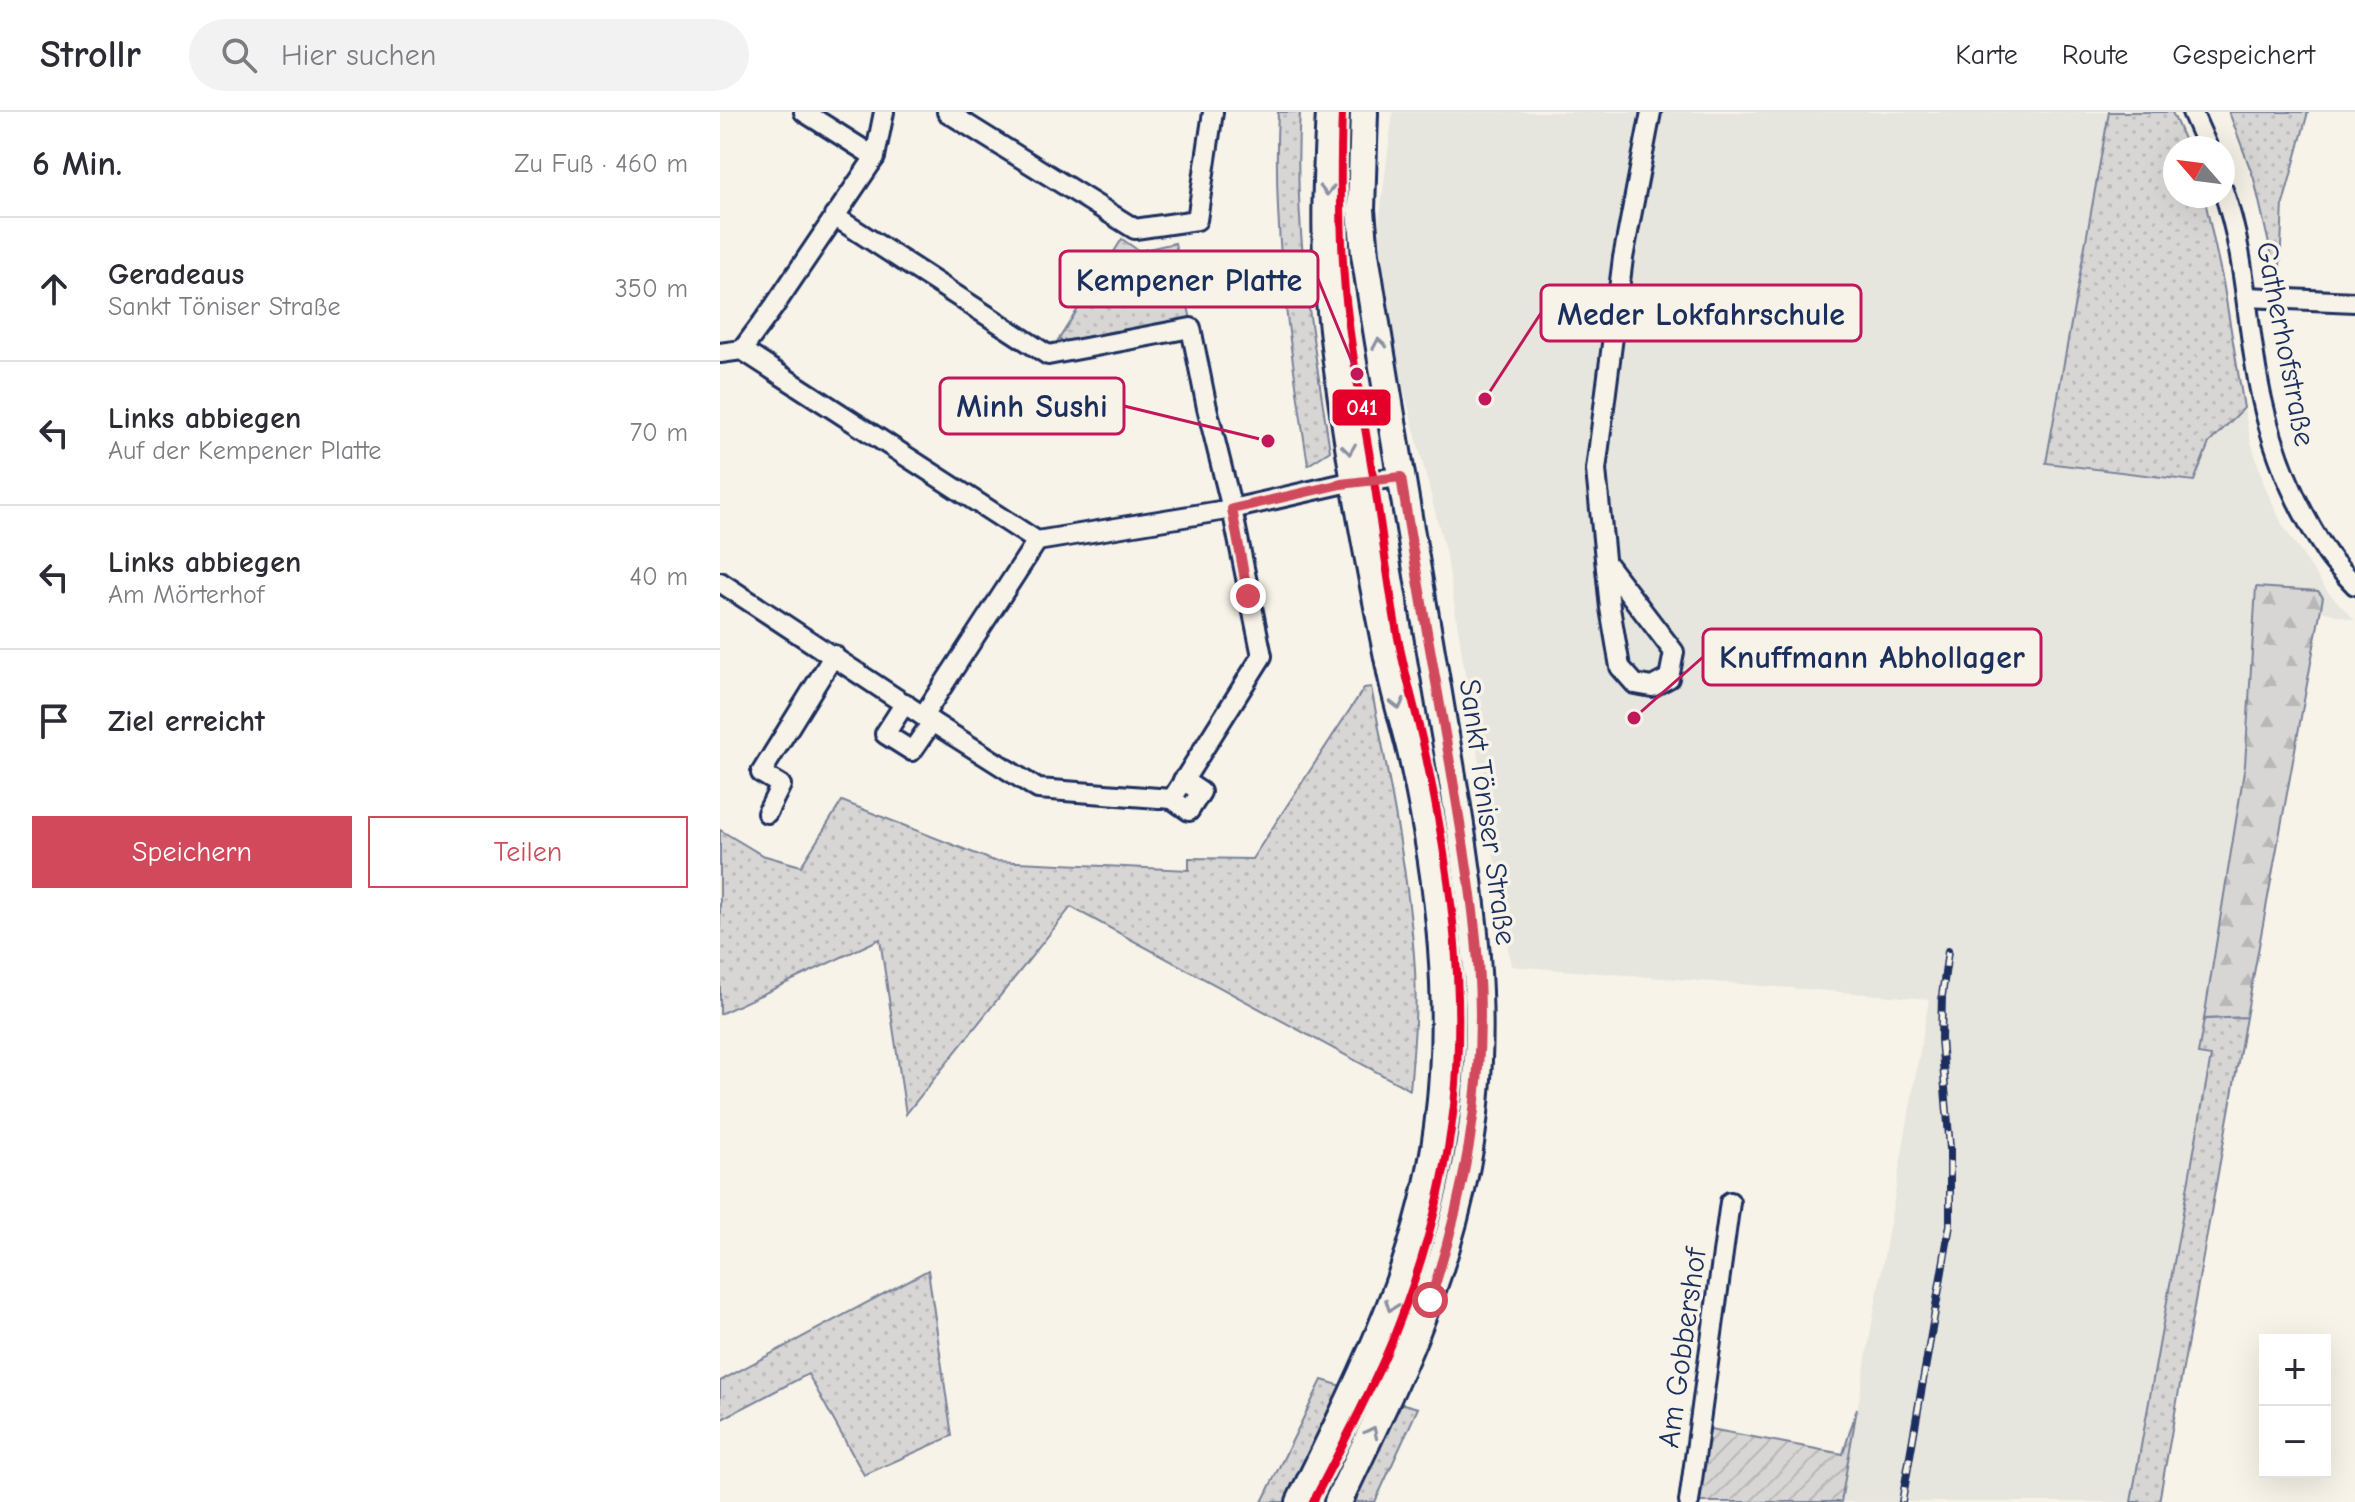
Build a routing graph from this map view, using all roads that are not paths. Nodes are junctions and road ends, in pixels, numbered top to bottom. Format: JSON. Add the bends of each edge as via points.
{"nodes":[{"id":1,"x":804,"y":112,"type":"edge"},
{"id":2,"x":884,"y":112,"type":"edge"},
{"id":3,"x":947,"y":112,"type":"edge"},
{"id":4,"x":1213,"y":112,"type":"edge"},
{"id":5,"x":1330,"y":112,"type":"edge"},
{"id":6,"x":1364,"y":112,"type":"edge"},
{"id":7,"x":1651,"y":112,"type":"edge"},
{"id":8,"x":2192,"y":112,"type":"edge"},
{"id":9,"x":2203,"y":136,"type":"edge"},
{"id":10,"x":875,"y":157,"type":"junction"},
{"id":11,"x":2230,"y":208,"type":"edge"},
{"id":12,"x":834,"y":216,"type":"junction"},
{"id":13,"x":2247,"y":297,"type":"junction"},
{"id":14,"x":2355,"y":302,"type":"edge"},
{"id":15,"x":742,"y":350,"type":"junction"},
{"id":16,"x":720,"y":353,"type":"edge"},
{"id":17,"x":1401,"y":477,"type":"junction"},
{"id":18,"x":1355,"y":483,"type":"junction"},
{"id":19,"x":1232,"y":509,"type":"junction"},
{"id":20,"x":1037,"y":541,"type":"junction"},
{"id":21,"x":1606,"y":563,"type":"junction"},
{"id":22,"x":720,"y":582,"type":"edge"},
{"id":23,"x":2355,"y":585,"type":"edge"},
{"id":24,"x":834,"y":655,"type":"junction"},
{"id":25,"x":905,"y":703,"type":"junction"},
{"id":26,"x":928,"y":719,"type":"junction"},
{"id":27,"x":767,"y":813,"type":"dead end"},
{"id":28,"x":1730,"y":1202,"type":"dead end"},
{"id":29,"x":1300,"y":1502,"type":"edge"},
{"id":30,"x":1338,"y":1502,"type":"edge"},
{"id":31,"x":1689,"y":1502,"type":"edge"}],
"edges":[{"from":1,"to":10,"type":"street"},
{"from":2,"to":10,"type":"street"},
{"from":3,"to":4,"type":"street","via":[[1135,229],[1197,220]]},
{"from":5,"to":18,"type":"main road","name":"Sankt Töniser Straße","one_way":true,"via":[[1329,290]]},
{"from":17,"to":6,"type":"main road","name":"Sankt Töniser Straße","one_way":true,"via":[[1365,254]]},
{"from":7,"to":21,"type":"street","via":[[1623,258],[1596,470]]},
{"from":8,"to":9,"type":"street"},
{"from":10,"to":12,"type":"street"},
{"from":11,"to":13,"type":"street","name":"Gatherhofstraße"},
{"from":12,"to":15,"type":"street"},
{"from":12,"to":19,"type":"street","via":[[1048,355],[1191,328]]},
{"from":13,"to":14,"type":"street"},
{"from":13,"to":23,"type":"street","name":"Gatherhofstraße","via":[[2261,394],[2278,459],[2328,555]]},
{"from":15,"to":16,"type":"street"},
{"from":15,"to":20,"type":"street"},
{"from":17,"to":18,"type":"street"},
{"from":30,"to":17,"type":"main road","name":"Sankt Töniser Straße","one_way":true,"via":[[1413,1344],[1445,1254],[1467,1163],[1479,1055],[1479,976],[1467,864]]},
{"from":18,"to":19,"type":"street"},
{"from":18,"to":29,"type":"main road","name":"Sankt Töniser Straße","one_way":true,"via":[[1395,694],[1414,763],[1441,923],[1444,1078],[1426,1195],[1409,1258],[1368,1362]]},
{"from":19,"to":20,"type":"street"},
{"from":19,"to":26,"type":"street","via":[[1262,656],[1172,799],[1038,789]]},
{"from":20,"to":26,"type":"street"},
{"from":21,"to":21,"type":"street","via":[[1620,667],[1635,684],[1652,687],[1669,678],[1674,652]]},
{"from":22,"to":24,"type":"street"},
{"from":24,"to":25,"type":"street"},
{"from":24,"to":27,"type":"street","via":[[761,773],[781,785]]},
{"from":25,"to":26,"type":"street"},
{"from":25,"to":26,"type":"street","via":[[885,734],[912,751]]},
{"from":28,"to":31,"type":"street","name":"Am Gobbershof"}]}
